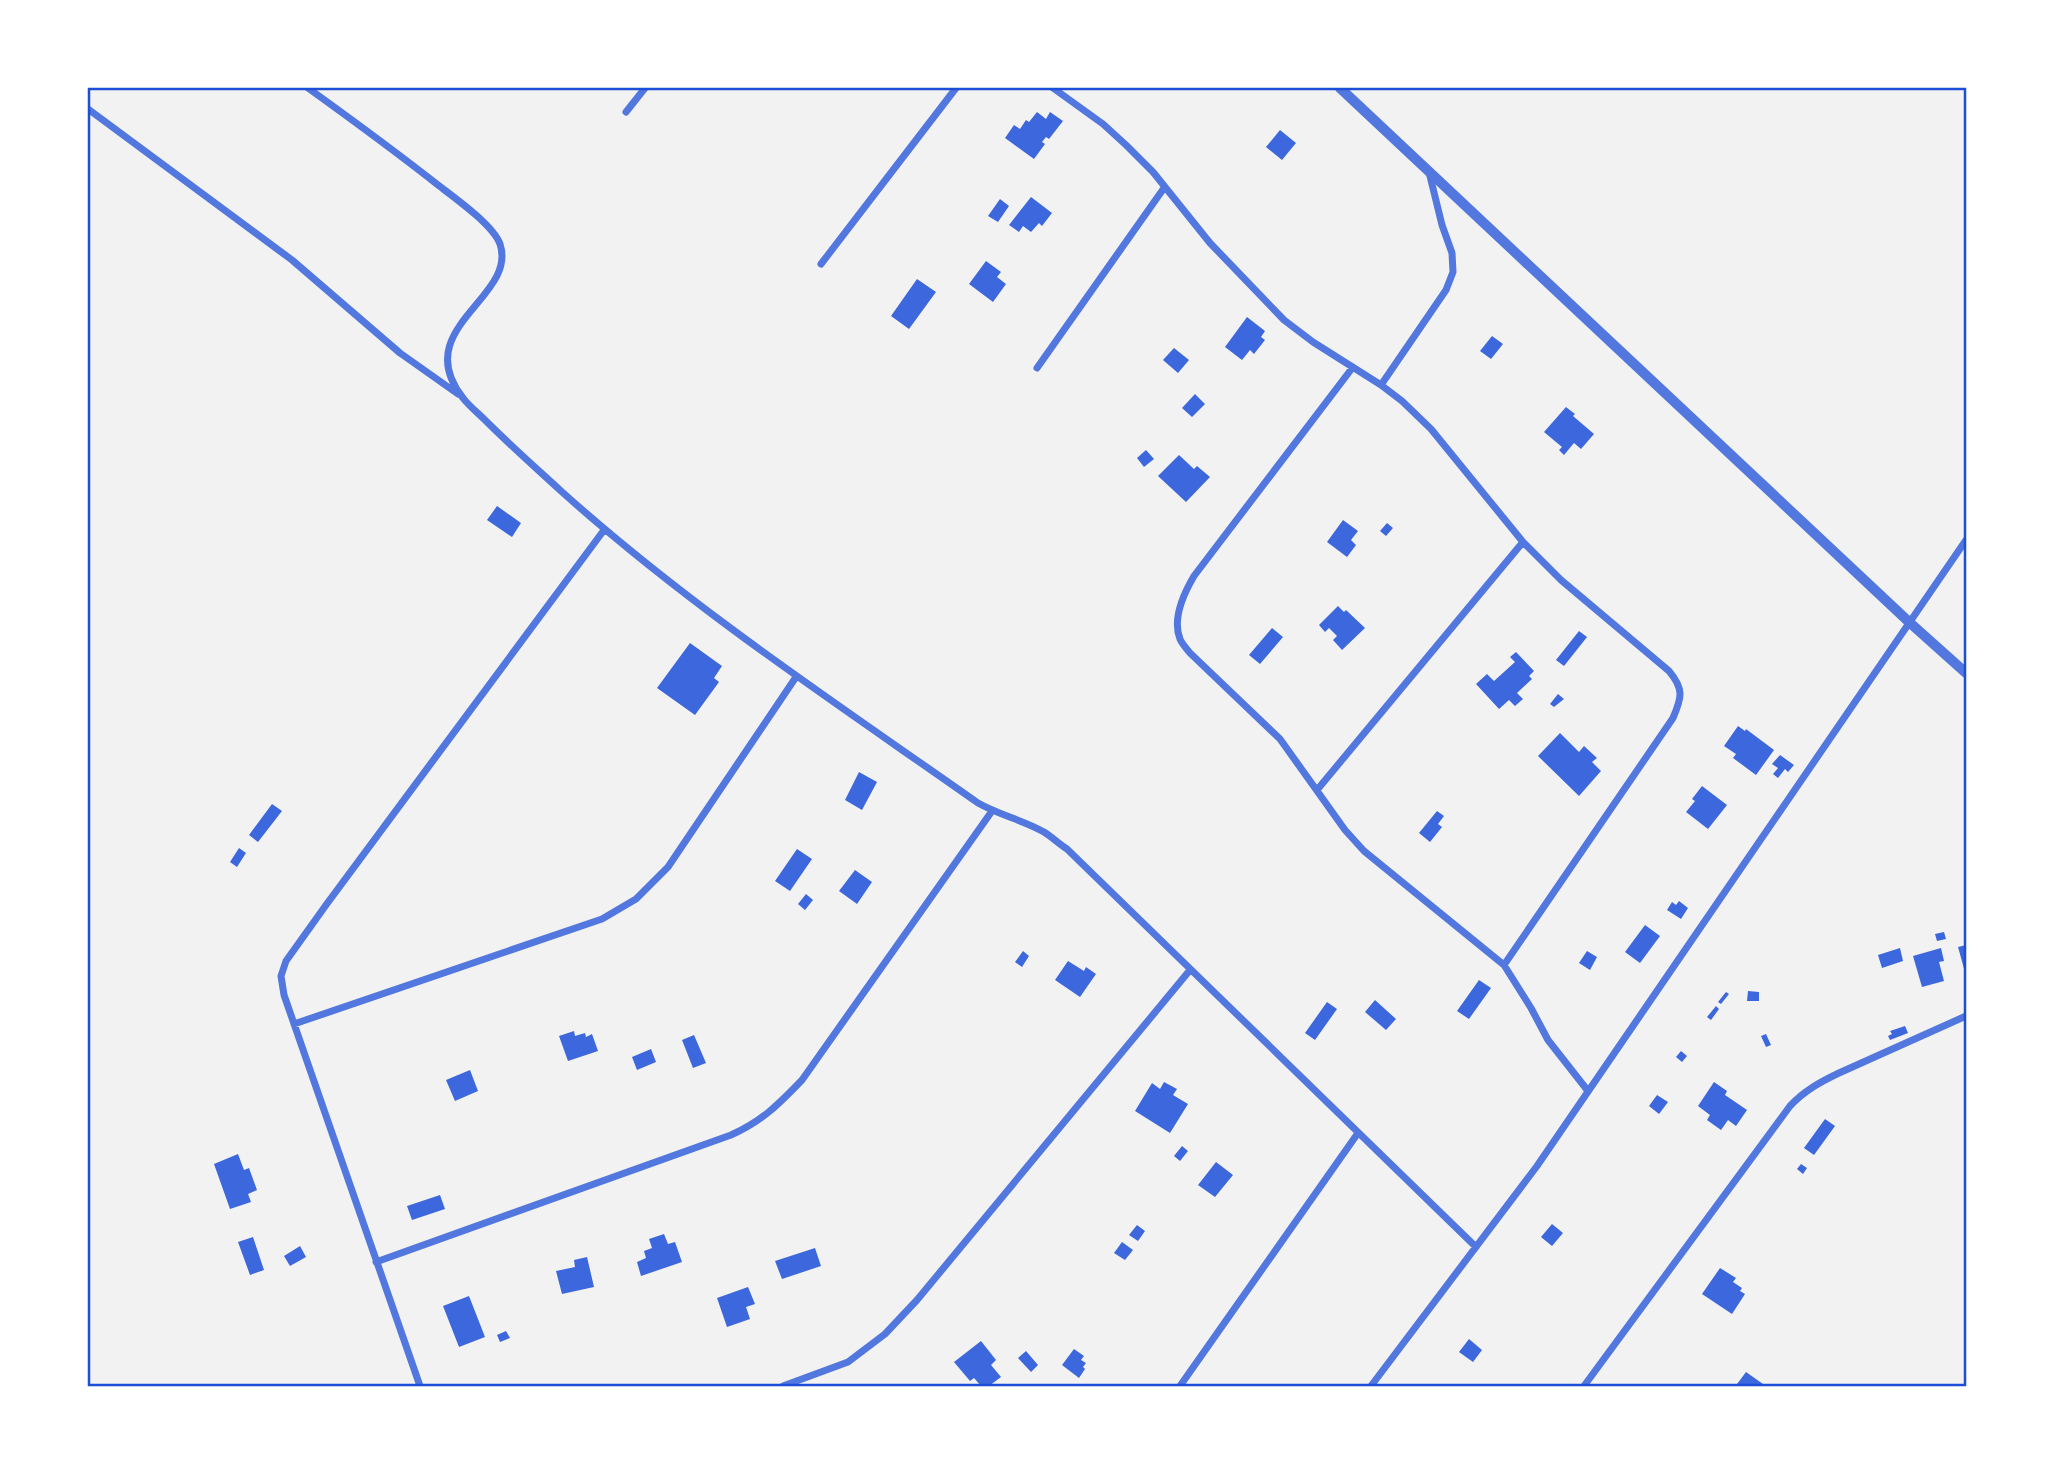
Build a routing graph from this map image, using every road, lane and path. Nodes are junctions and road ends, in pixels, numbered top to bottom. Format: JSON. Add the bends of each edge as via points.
{"nodes":[{"id":1,"x":307,"y":88,"type":"edge"},
{"id":2,"x":645,"y":88,"type":"edge"},
{"id":3,"x":956,"y":88,"type":"edge"},
{"id":4,"x":1053,"y":88,"type":"edge"},
{"id":5,"x":1340,"y":88,"type":"edge"},
{"id":6,"x":88,"y":109,"type":"edge"},
{"id":7,"x":626,"y":112,"type":"dead end"},
{"id":8,"x":1429,"y":170,"type":"junction"},
{"id":9,"x":1164,"y":188,"type":"junction"},
{"id":10,"x":821,"y":264,"type":"dead end"},
{"id":11,"x":1037,"y":368,"type":"dead end"},
{"id":12,"x":1353,"y":368,"type":"junction"},
{"id":13,"x":1381,"y":385,"type":"junction"},
{"id":14,"x":462,"y":397,"type":"junction"},
{"id":15,"x":604,"y":530,"type":"junction"},
{"id":16,"x":1966,"y":540,"type":"edge"},
{"id":17,"x":1523,"y":542,"type":"junction"},
{"id":18,"x":1909,"y":622,"type":"junction"},
{"id":19,"x":1966,"y":673,"type":"edge"},
{"id":20,"x":796,"y":677,"type":"junction"},
{"id":21,"x":1317,"y":790,"type":"junction"},
{"id":22,"x":992,"y":811,"type":"junction"},
{"id":23,"x":1504,"y":965,"type":"junction"},
{"id":24,"x":1190,"y":970,"type":"junction"},
{"id":25,"x":1966,"y":1016,"type":"edge"},
{"id":26,"x":294,"y":1024,"type":"junction"},
{"id":27,"x":1588,"y":1091,"type":"junction"},
{"id":28,"x":1358,"y":1133,"type":"junction"},
{"id":29,"x":1476,"y":1247,"type":"junction"},
{"id":30,"x":376,"y":1262,"type":"junction"},
{"id":31,"x":420,"y":1387,"type":"edge"},
{"id":32,"x":783,"y":1387,"type":"edge"},
{"id":33,"x":1180,"y":1387,"type":"edge"},
{"id":34,"x":1371,"y":1387,"type":"edge"},
{"id":35,"x":1584,"y":1387,"type":"edge"}],
"edges":[{"from":1,"to":14,"type":"street","via":[[458,200],[492,231],[500,245],[499,271],[461,325],[447,354],[447,368]]},
{"from":2,"to":7,"type":"street"},
{"from":3,"to":10,"type":"street"},
{"from":4,"to":9,"type":"street","via":[[1103,124]]},
{"from":5,"to":8,"type":"street"},
{"from":6,"to":14,"type":"street","via":[[292,260],[401,353]]},
{"from":8,"to":13,"type":"street","via":[[1453,272],[1446,290]]},
{"from":8,"to":18,"type":"street"},
{"from":9,"to":11,"type":"street"},
{"from":9,"to":12,"type":"street","via":[[1284,320]]},
{"from":12,"to":13,"type":"street"},
{"from":12,"to":21,"type":"street","via":[[1194,576],[1177,625],[1190,653],[1280,739]]},
{"from":13,"to":17,"type":"street","via":[[1431,429]]},
{"from":14,"to":15,"type":"street"},
{"from":15,"to":20,"type":"street"},
{"from":15,"to":26,"type":"street","via":[[286,961],[281,976]]},
{"from":16,"to":18,"type":"street"},
{"from":17,"to":21,"type":"street"},
{"from":17,"to":23,"type":"street","via":[[1669,671],[1681,692],[1673,718]]},
{"from":18,"to":19,"type":"street"},
{"from":18,"to":27,"type":"street"},
{"from":20,"to":22,"type":"street"},
{"from":20,"to":26,"type":"street","via":[[668,867],[636,899],[602,919]]},
{"from":21,"to":23,"type":"street","via":[[1364,851]]},
{"from":22,"to":24,"type":"street","via":[[1045,833],[1067,849]]},
{"from":22,"to":30,"type":"street","via":[[802,1080],[755,1124]]},
{"from":23,"to":27,"type":"street","via":[[1548,1040]]},
{"from":24,"to":28,"type":"street"},
{"from":24,"to":32,"type":"street","via":[[885,1334],[848,1362]]},
{"from":25,"to":35,"type":"street","via":[[1799,1096]]},
{"from":26,"to":30,"type":"street"},
{"from":27,"to":29,"type":"street"},
{"from":28,"to":29,"type":"street"},
{"from":28,"to":33,"type":"street"},
{"from":29,"to":34,"type":"street"},
{"from":30,"to":31,"type":"street"}]}
